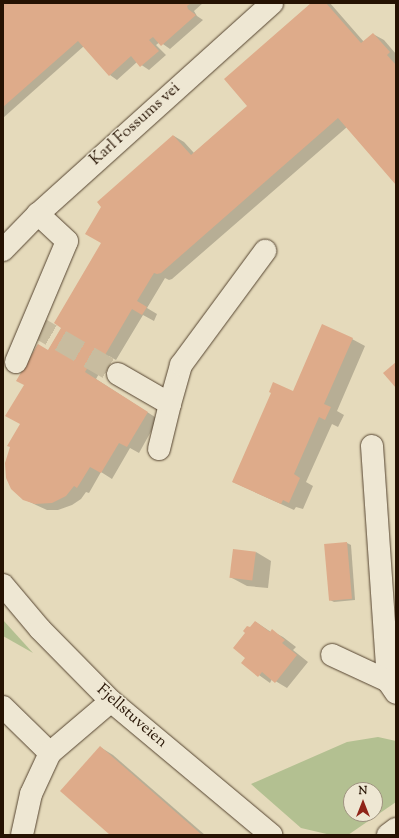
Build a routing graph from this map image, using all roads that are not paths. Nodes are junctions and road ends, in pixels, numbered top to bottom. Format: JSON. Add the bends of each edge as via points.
{"nodes":[{"id":1,"x":272,"y":3,"type":"edge"},
{"id":2,"x":38,"y":214,"type":"junction"},
{"id":3,"x":3,"y":250,"type":"edge"},
{"id":4,"x":265,"y":250,"type":"dead end"},
{"id":5,"x":16,"y":362,"type":"dead end"},
{"id":6,"x":118,"y":374,"type":"tunnel mouth"},
{"id":7,"x":170,"y":404,"type":"junction"},
{"id":8,"x":372,"y":446,"type":"dead end"},
{"id":9,"x":159,"y":449,"type":"dead end"},
{"id":10,"x":3,"y":585,"type":"edge"},
{"id":11,"x":332,"y":655,"type":"dead end"},
{"id":12,"x":392,"y":687,"type":"edge"},
{"id":13,"x":111,"y":701,"type":"junction"},
{"id":14,"x":3,"y":707,"type":"edge"},
{"id":15,"x":50,"y":754,"type":"junction"},
{"id":16,"x":396,"y":829,"type":"edge"},
{"id":17,"x":22,"y":835,"type":"edge"},
{"id":18,"x":271,"y":835,"type":"edge"},
{"id":19,"x":388,"y":835,"type":"edge"}],
"edges":[{"from":1,"to":2,"type":"street","name":"Karl Fossums vei"},
{"from":2,"to":3,"type":"street","name":"Karl Fossums vei"},
{"from":2,"to":5,"type":"street","via":[[67,241]]},
{"from":4,"to":7,"type":"street","via":[[181,365]]},
{"from":6,"to":7,"type":"street"},
{"from":7,"to":9,"type":"street"},
{"from":8,"to":12,"type":"street"},
{"from":10,"to":13,"type":"street","name":"Fjellstuveien","via":[[40,629]]},
{"from":11,"to":12,"type":"street"},
{"from":13,"to":15,"type":"street"},
{"from":13,"to":18,"type":"street","name":"Fjellstuveien"},
{"from":14,"to":15,"type":"street"},
{"from":15,"to":17,"type":"street","via":[[31,794]]},
{"from":16,"to":19,"type":"street"}]}
